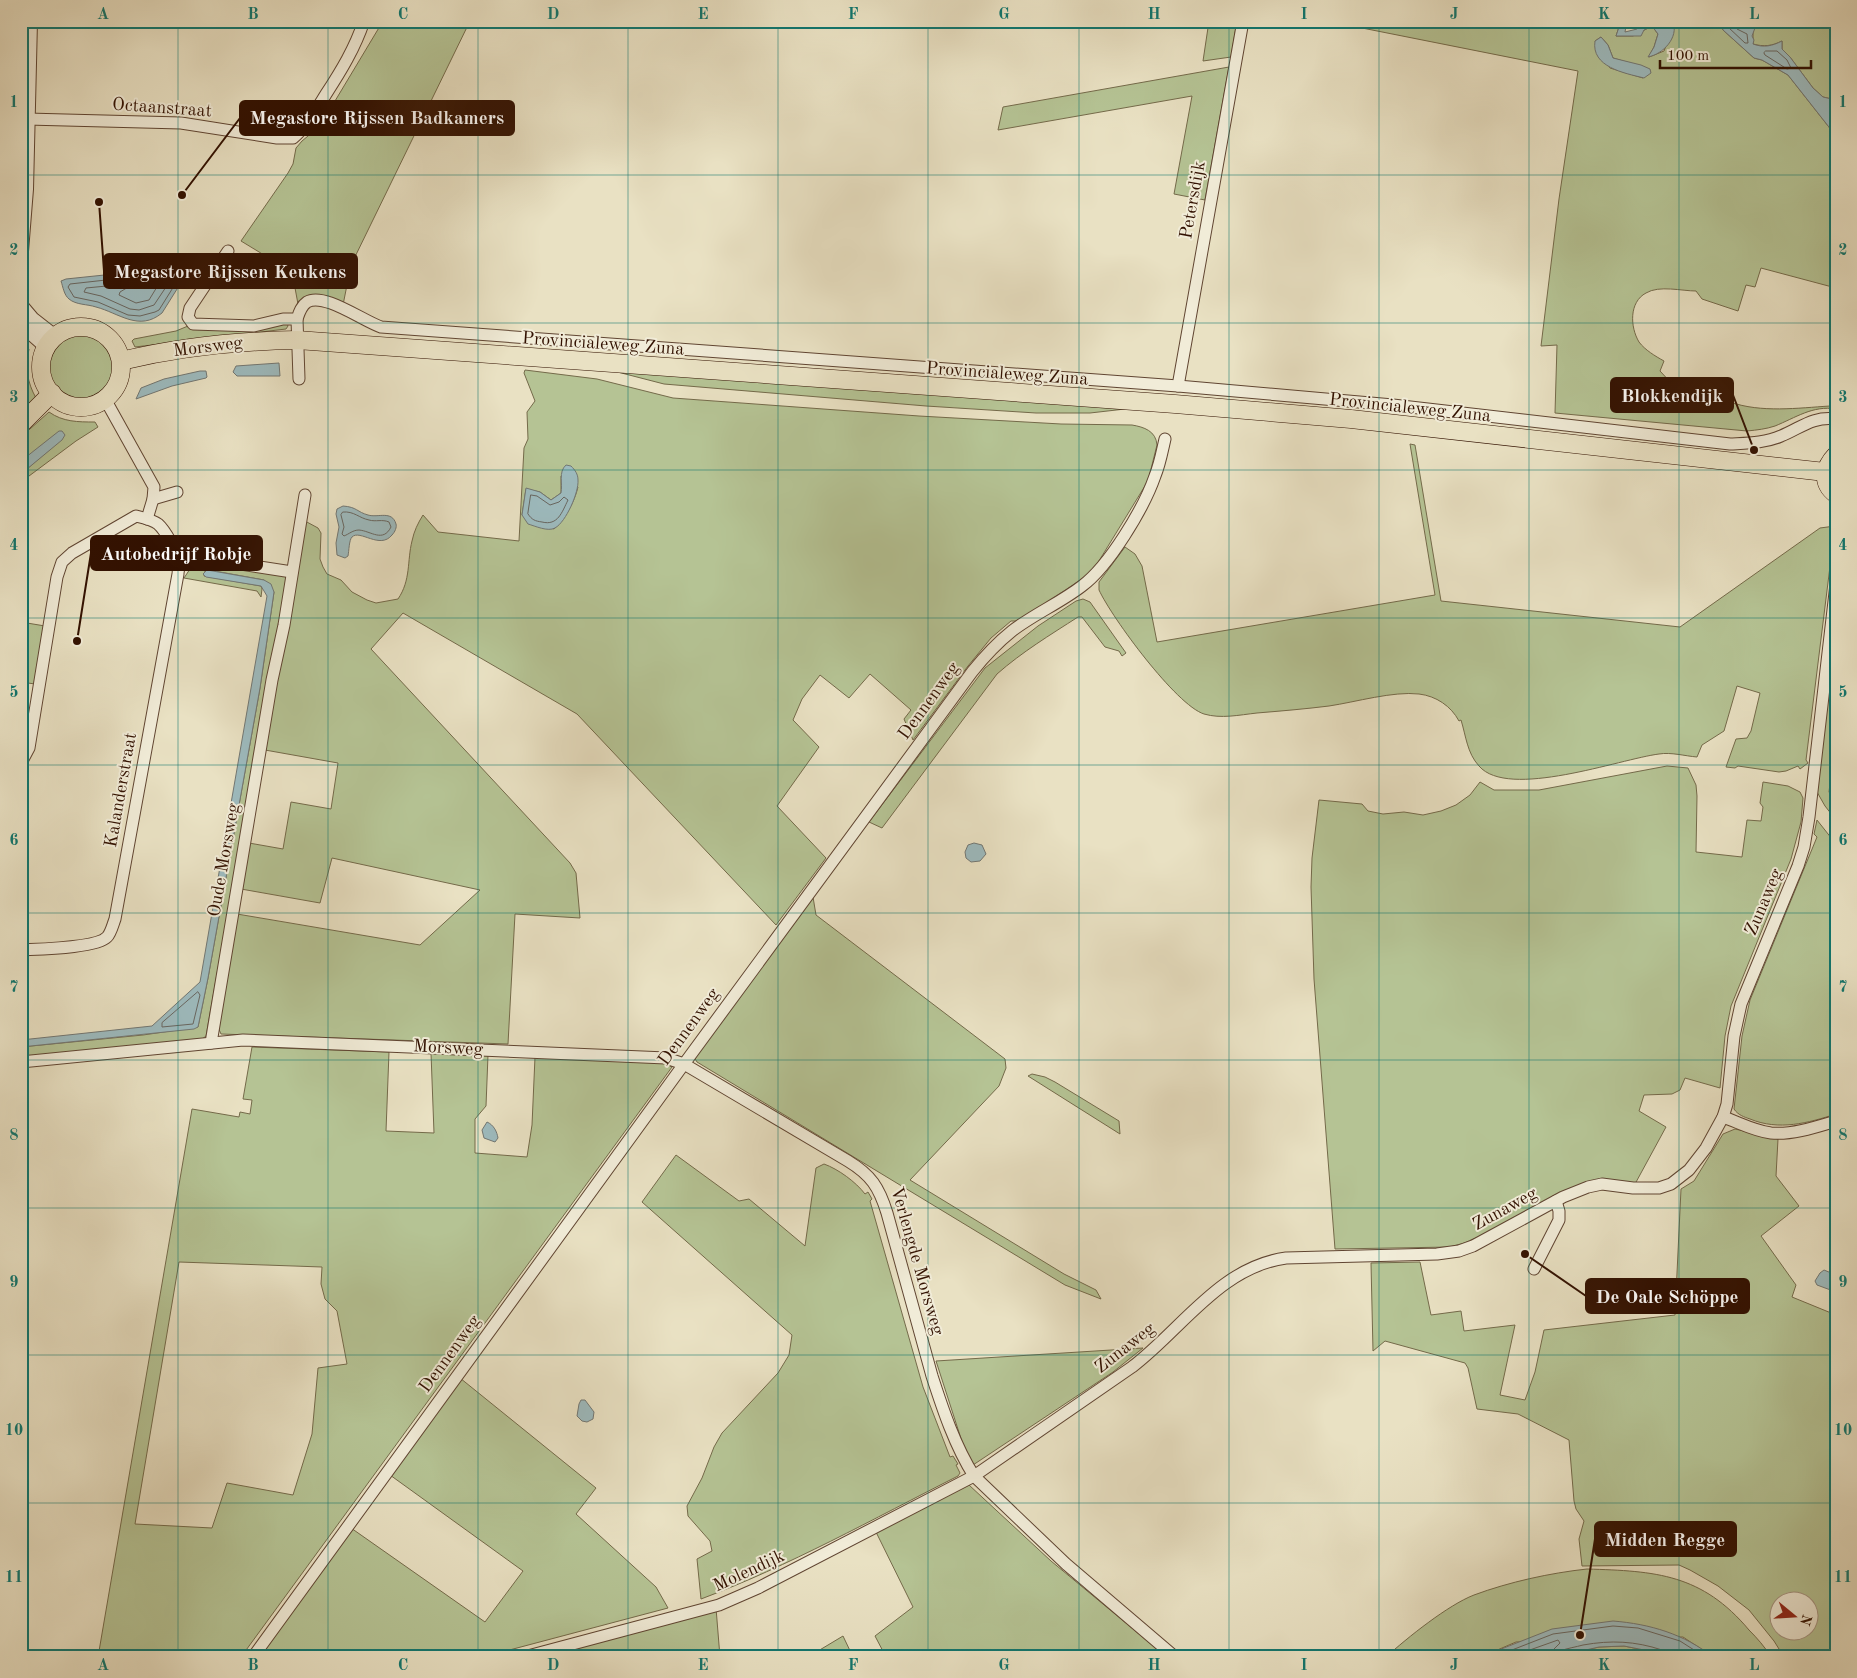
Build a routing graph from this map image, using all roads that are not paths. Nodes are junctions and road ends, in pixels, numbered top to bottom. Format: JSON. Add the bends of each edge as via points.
{"nodes":[{"id":1,"x":30,"y":21,"type":"edge"},
{"id":2,"x":364,"y":21,"type":"edge"},
{"id":3,"x":1243,"y":21,"type":"edge"},
{"id":4,"x":27,"y":119,"type":"junction"},
{"id":5,"x":22,"y":230,"type":"edge"},
{"id":6,"x":21,"y":251,"type":"edge"},
{"id":7,"x":228,"y":251,"type":"dead end"},
{"id":8,"x":21,"y":306,"type":"edge"},
{"id":9,"x":297,"y":319,"type":"junction"},
{"id":10,"x":21,"y":324,"type":"edge"},
{"id":11,"x":297,"y":340,"type":"junction"},
{"id":12,"x":51,"y":342,"type":"junction"},
{"id":13,"x":121,"y":361,"type":"junction"},
{"id":14,"x":299,"y":378,"type":"dead end"},
{"id":15,"x":1178,"y":386,"type":"junction"},
{"id":16,"x":52,"y":393,"type":"junction"},
{"id":17,"x":105,"y":399,"type":"junction"},
{"id":18,"x":1836,"y":419,"type":"edge"},
{"id":19,"x":21,"y":424,"type":"edge"},
{"id":20,"x":1165,"y":439,"type":"dead end"},
{"id":21,"x":1836,"y":455,"type":"edge"},
{"id":22,"x":1825,"y":472,"type":"junction"},
{"id":23,"x":177,"y":492,"type":"dead end"},
{"id":24,"x":1836,"y":494,"type":"edge"},
{"id":25,"x":305,"y":495,"type":"dead end"},
{"id":26,"x":153,"y":499,"type":"junction"},
{"id":27,"x":147,"y":518,"type":"junction"},
{"id":28,"x":179,"y":562,"type":"junction"},
{"id":29,"x":292,"y":572,"type":"junction"},
{"id":30,"x":1836,"y":584,"type":"edge"},
{"id":31,"x":21,"y":763,"type":"edge"},
{"id":32,"x":21,"y":950,"type":"edge"},
{"id":33,"x":211,"y":1043,"type":"junction"},
{"id":34,"x":21,"y":1062,"type":"edge"},
{"id":35,"x":684,"y":1064,"type":"junction"},
{"id":36,"x":1723,"y":1117,"type":"junction"},
{"id":37,"x":1836,"y":1121,"type":"edge"},
{"id":38,"x":1556,"y":1201,"type":"junction"},
{"id":39,"x":1534,"y":1269,"type":"dead end"},
{"id":40,"x":974,"y":1476,"type":"junction"},
{"id":41,"x":253,"y":1657,"type":"edge"},
{"id":42,"x":524,"y":1657,"type":"edge"},
{"id":43,"x":1175,"y":1657,"type":"edge"}],
"edges":[{"from":1,"to":4,"type":"street"},
{"from":2,"to":4,"type":"street","name":"Octaanstraat","via":[[353,50],[304,128],[293,138],[182,123]]},
{"from":3,"to":15,"type":"street","name":"Petersdijk"},
{"from":4,"to":5,"type":"street"},
{"from":5,"to":6,"type":"street"},
{"from":7,"to":9,"type":"street","via":[[190,308],[188,313],[193,324],[254,326]]},
{"from":8,"to":12,"type":"street"},
{"from":9,"to":11,"type":"street"},
{"from":9,"to":15,"type":"street","name":"Provincialeweg Zuna","via":[[301,307],[312,300],[331,302],[381,327]]},
{"from":10,"to":12,"type":"street"},
{"from":11,"to":13,"type":"main road","name":"Morsweg","via":[[200,346]]},
{"from":11,"to":14,"type":"street"},
{"from":11,"to":22,"type":"main road","name":"Provincialeweg Zuna","via":[[1351,419]]},
{"from":12,"to":13,"type":"main road","via":[[65,331],[87,327],[97,330],[114,343]]},
{"from":12,"to":16,"type":"main road","via":[[43,356],[42,370],[44,381]]},
{"from":13,"to":17,"type":"main road","via":[[119,380]]},
{"from":15,"to":18,"type":"street","name":"Provincialeweg Zuna","via":[[1393,405],[1730,444],[1761,442],[1780,437],[1808,422]]},
{"from":16,"to":17,"type":"main road","via":[[76,406]]},
{"from":16,"to":19,"type":"main road"},
{"from":17,"to":26,"type":"street","via":[[154,486]]},
{"from":20,"to":35,"type":"street","name":"Dennenweg","via":[[1150,488],[1105,563],[1078,589],[1012,631],[980,662]]},
{"from":21,"to":22,"type":"main road"},
{"from":22,"to":24,"type":"main road","via":[[1827,483]]},
{"from":23,"to":26,"type":"street"},
{"from":25,"to":29,"type":"street","name":"Oude Morsweg"},
{"from":26,"to":27,"type":"street"},
{"from":27,"to":28,"type":"street","via":[[164,531]]},
{"from":27,"to":31,"type":"street","via":[[136,516],[62,562],[29,748]]},
{"from":28,"to":29,"type":"street","via":[[202,558]]},
{"from":28,"to":32,"type":"street","name":"Kalanderstraat","via":[[115,919],[108,936],[101,942]]},
{"from":29,"to":33,"type":"street","name":"Oude Morsweg"},
{"from":30,"to":36,"type":"street","name":"Zunaweg","via":[[1804,847],[1741,1004]]},
{"from":33,"to":34,"type":"street"},
{"from":33,"to":35,"type":"street","name":"Morsweg","via":[[243,1040],[342,1043],[666,1058]]},
{"from":35,"to":40,"type":"street","name":"Verlengde Morsweg","via":[[855,1165],[875,1183],[887,1212],[940,1403]]},
{"from":35,"to":41,"type":"street","name":"Dennenweg"},
{"from":36,"to":37,"type":"street","via":[[1772,1133]]},
{"from":36,"to":38,"type":"street","name":"Zunaweg","via":[[1695,1163],[1671,1184],[1648,1189],[1598,1185]]},
{"from":38,"to":39,"type":"street","name":"Zunaweg","via":[[1559,1220]]},
{"from":38,"to":40,"type":"street","name":"Zunaweg","via":[[1481,1243],[1458,1251],[1286,1258],[1252,1266],[1218,1288],[1164,1341],[1132,1367]]},
{"from":40,"to":42,"type":"street","name":"Molendijk","via":[[719,1605]]},
{"from":40,"to":43,"type":"street","via":[[1066,1564]]}]}
